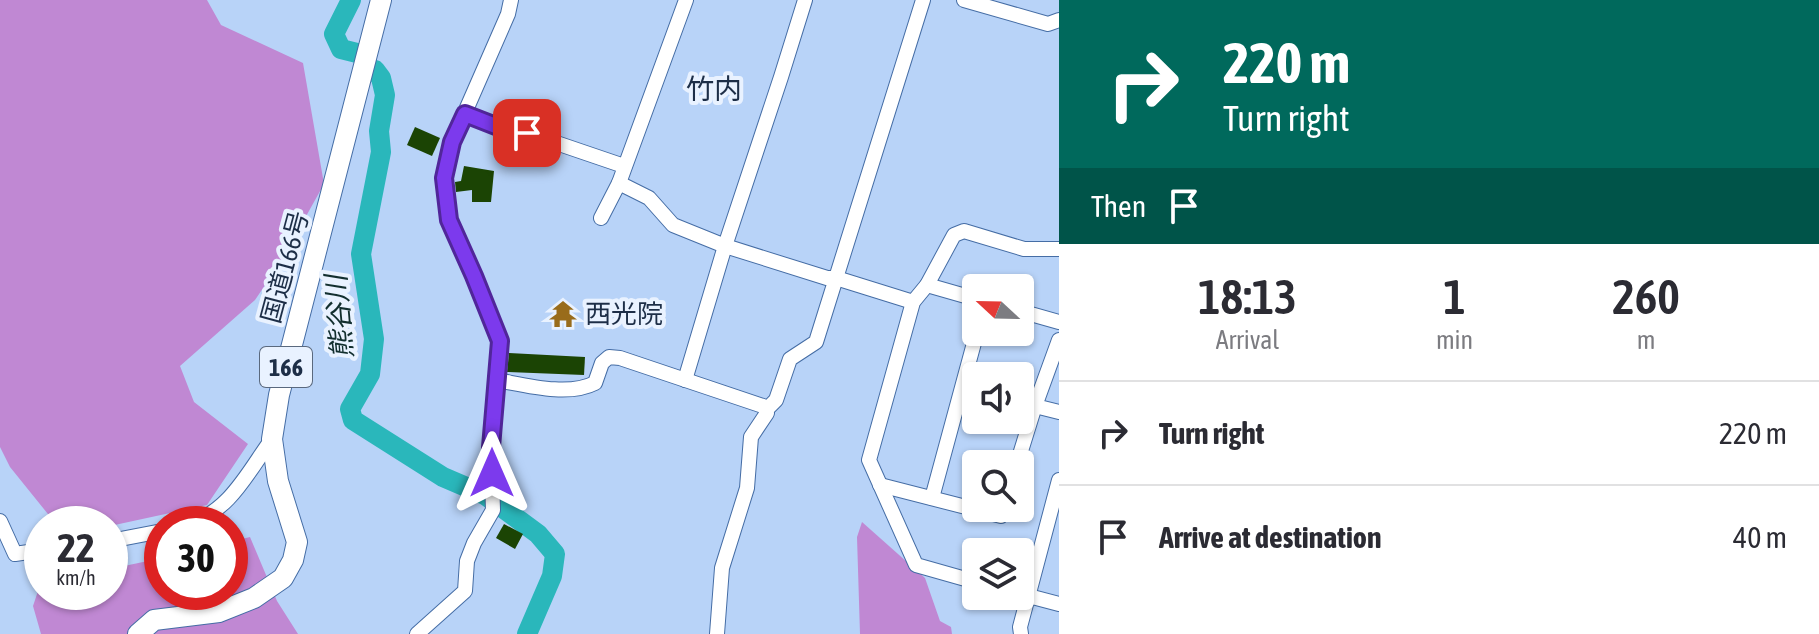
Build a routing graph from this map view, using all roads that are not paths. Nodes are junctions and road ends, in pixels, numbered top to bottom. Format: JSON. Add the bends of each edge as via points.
{"nodes":[{"id":1,"x":381,"y":0,"type":"edge"},
{"id":2,"x":511,"y":0,"type":"edge"},
{"id":3,"x":686,"y":0,"type":"edge"},
{"id":4,"x":805,"y":0,"type":"edge"},
{"id":5,"x":923,"y":0,"type":"edge"},
{"id":6,"x":964,"y":0,"type":"edge"},
{"id":7,"x":1059,"y":20,"type":"edge"},
{"id":8,"x":465,"y":114,"type":"junction"},
{"id":9,"x":624,"y":166,"type":"junction"},
{"id":10,"x":619,"y":183,"type":"junction"},
{"id":11,"x":601,"y":218,"type":"dead end"},
{"id":12,"x":725,"y":246,"type":"junction"},
{"id":13,"x":1059,"y":249,"type":"edge"},
{"id":14,"x":836,"y":278,"type":"junction"},
{"id":15,"x":927,"y":285,"type":"junction"},
{"id":16,"x":962,"y":295,"type":"edge"},
{"id":17,"x":913,"y":302,"type":"junction"},
{"id":18,"x":1034,"y":315,"type":"edge"},
{"id":19,"x":1059,"y":322,"type":"edge"},
{"id":20,"x":1059,"y":340,"type":"edge"},
{"id":21,"x":973,"y":346,"type":"edge"},
{"id":22,"x":496,"y":380,"type":"junction"},
{"id":23,"x":685,"y":380,"type":"junction"},
{"id":24,"x":1035,"y":406,"type":"junction"},
{"id":25,"x":766,"y":410,"type":"junction"},
{"id":26,"x":1059,"y":412,"type":"edge"},
{"id":27,"x":272,"y":439,"type":"junction"},
{"id":28,"x":1021,"y":450,"type":"edge"},
{"id":29,"x":1059,"y":480,"type":"edge"},
{"id":30,"x":880,"y":485,"type":"junction"},
{"id":31,"x":932,"y":498,"type":"junction"},
{"id":32,"x":222,"y":506,"type":"edge"},
{"id":33,"x":962,"y":506,"type":"edge"},
{"id":34,"x":0,"y":521,"type":"edge"},
{"id":35,"x":1052,"y":530,"type":"edge"},
{"id":36,"x":24,"y":553,"type":"edge"},
{"id":37,"x":1034,"y":572,"type":"edge"},
{"id":38,"x":962,"y":578,"type":"edge"},
{"id":39,"x":1034,"y":598,"type":"edge"},
{"id":40,"x":1059,"y":604,"type":"edge"},
{"id":41,"x":1022,"y":610,"type":"edge"},
{"id":42,"x":138,"y":634,"type":"edge"},
{"id":43,"x":417,"y":634,"type":"edge"},
{"id":44,"x":717,"y":634,"type":"edge"},
{"id":45,"x":1021,"y":634,"type":"edge"}],
"edges":[{"from":1,"to":27,"type":"highway","name":"国道166号","number":"166"},
{"from":2,"to":8,"type":"street"},
{"from":3,"to":9,"type":"street"},
{"from":4,"to":12,"type":"street"},
{"from":5,"to":14,"type":"street"},
{"from":6,"to":7,"type":"street","via":[[1048,24]]},
{"from":8,"to":9,"type":"street"},
{"from":8,"to":22,"type":"street","via":[[444,178],[449,220],[500,341]]},
{"from":9,"to":10,"type":"street"},
{"from":10,"to":11,"type":"street"},
{"from":10,"to":12,"type":"street","via":[[649,198],[673,225]]},
{"from":12,"to":14,"type":"street"},
{"from":12,"to":23,"type":"street"},
{"from":13,"to":15,"type":"street","via":[[1024,249],[964,231],[954,235]]},
{"from":14,"to":17,"type":"street"},
{"from":14,"to":25,"type":"street","via":[[816,342],[790,359],[776,400]]},
{"from":15,"to":16,"type":"street"},
{"from":15,"to":17,"type":"street"},
{"from":17,"to":30,"type":"street","via":[[869,460]]},
{"from":18,"to":19,"type":"street"},
{"from":20,"to":24,"type":"street"},
{"from":21,"to":31,"type":"street"},
{"from":22,"to":23,"type":"street","via":[[543,389],[585,389],[595,383],[609,357]]},
{"from":22,"to":43,"type":"street","via":[[493,505],[467,561],[465,591]]},
{"from":23,"to":25,"type":"street"},
{"from":24,"to":26,"type":"street"},
{"from":24,"to":28,"type":"street"},
{"from":25,"to":44,"type":"street","via":[[751,437],[747,488],[722,568]]},
{"from":27,"to":32,"type":"street"},
{"from":27,"to":42,"type":"highway","name":"国道166号","number":"166","via":[[278,481],[297,542],[283,578],[254,598],[219,612],[154,620]]},
{"from":29,"to":35,"type":"street"},
{"from":30,"to":31,"type":"street"},
{"from":30,"to":38,"type":"street","via":[[916,565]]},
{"from":31,"to":33,"type":"street"},
{"from":34,"to":36,"type":"street","via":[[15,554]]},
{"from":35,"to":37,"type":"street"},
{"from":39,"to":40,"type":"street"},
{"from":41,"to":45,"type":"street"}]}
